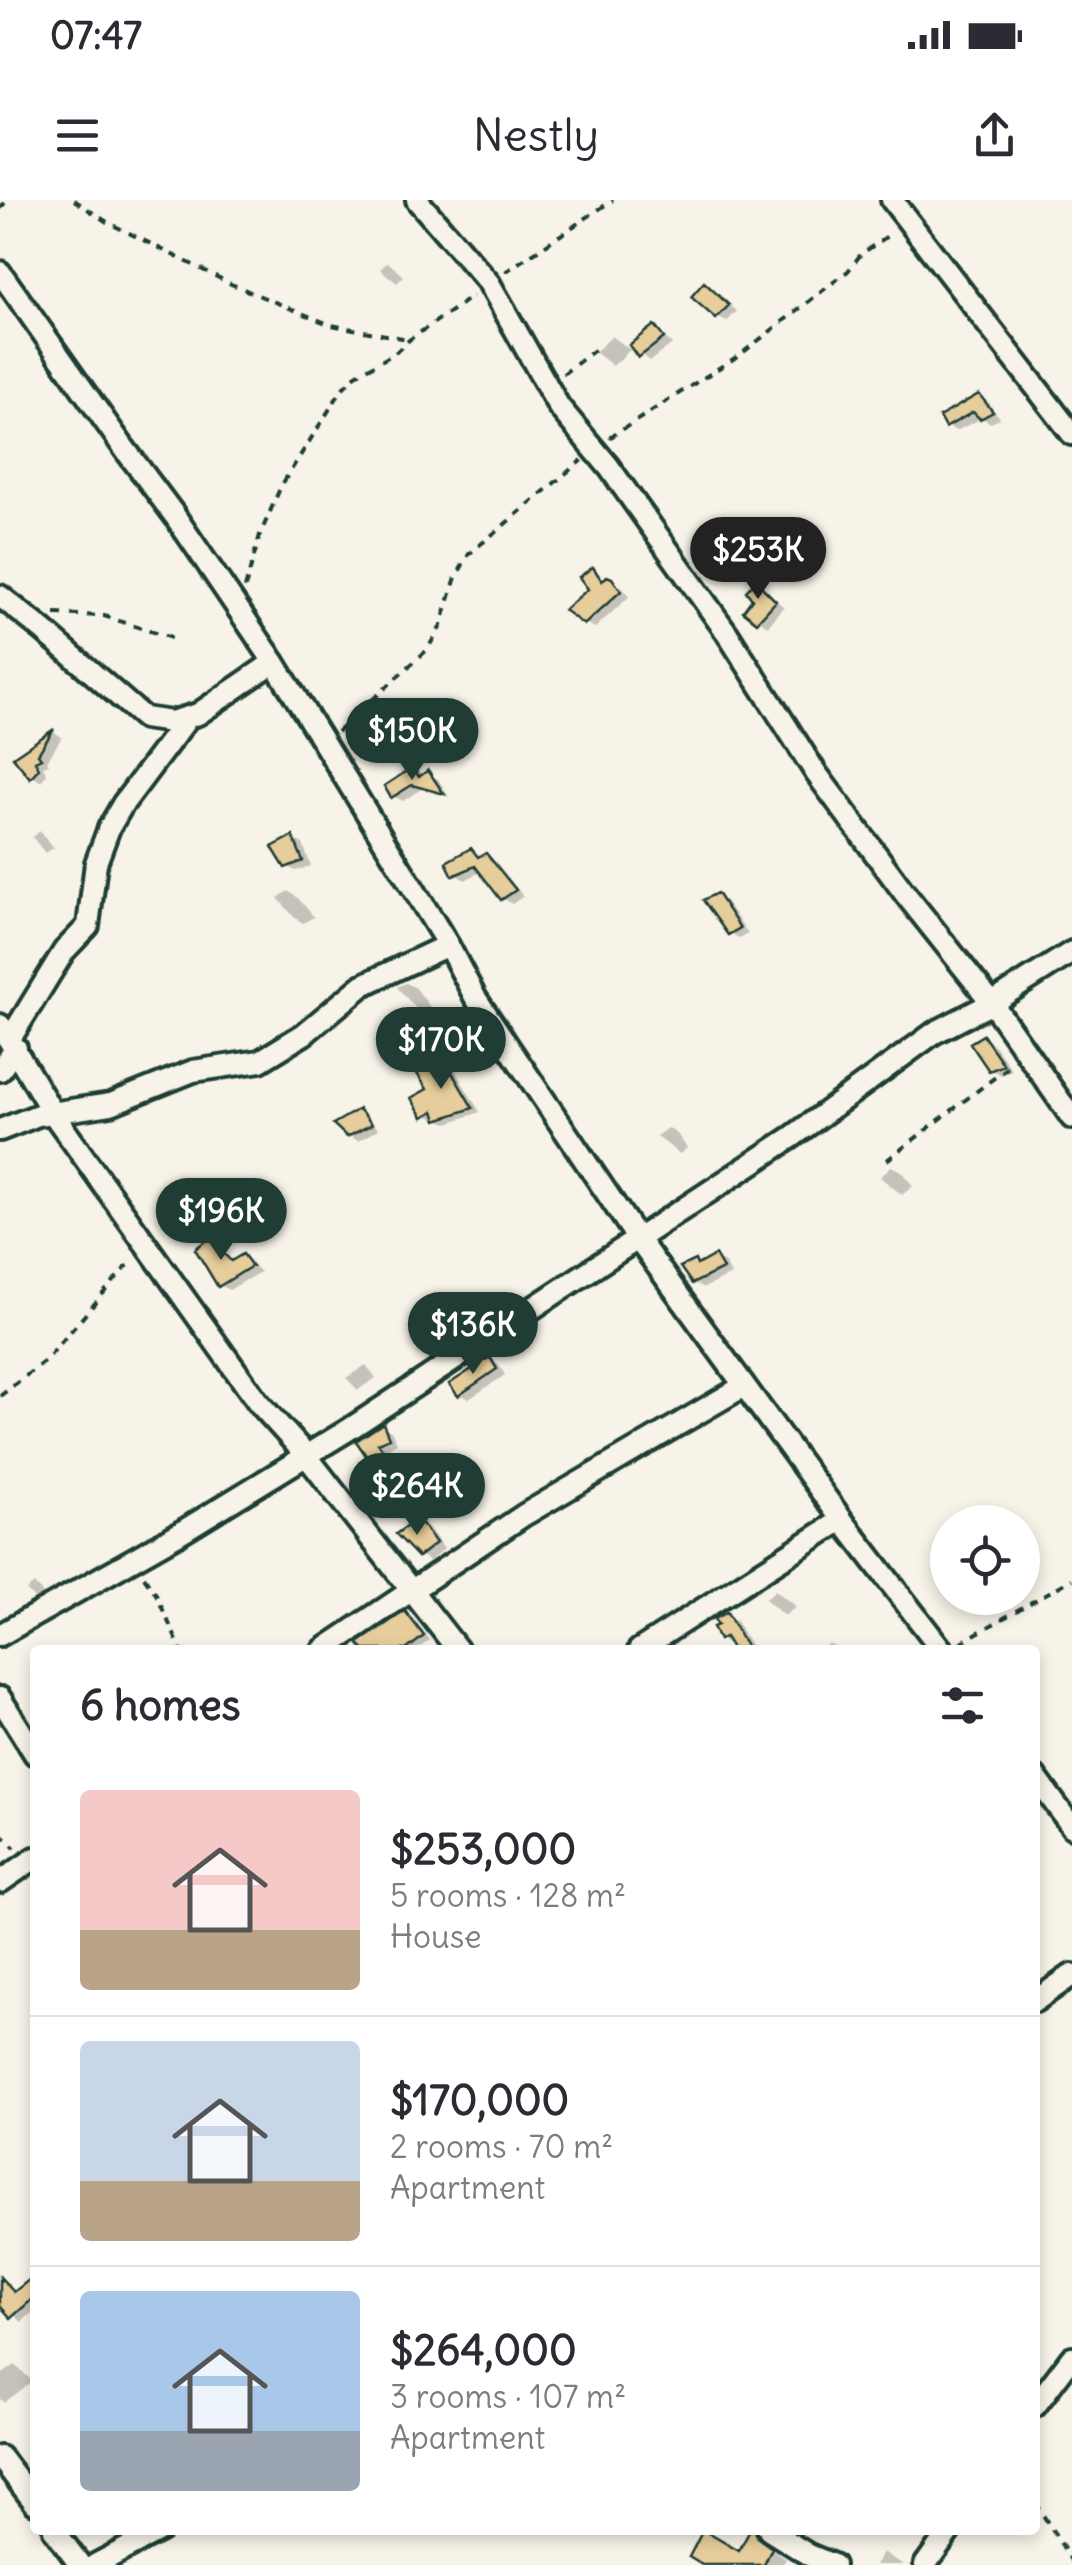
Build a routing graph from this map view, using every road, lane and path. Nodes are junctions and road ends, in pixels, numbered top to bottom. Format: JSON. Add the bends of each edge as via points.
{"nodes":[{"id":1,"x":7,"y":200,"type":"edge"},
{"id":2,"x":74,"y":200,"type":"edge"},
{"id":3,"x":417,"y":200,"type":"edge"},
{"id":4,"x":613,"y":200,"type":"edge"},
{"id":5,"x":892,"y":200,"type":"edge"},
{"id":6,"x":0,"y":210,"type":"edge"},
{"id":7,"x":910,"y":225,"type":"junction"},
{"id":8,"x":0,"y":272,"type":"edge"},
{"id":9,"x":489,"y":283,"type":"junction"},
{"id":10,"x":409,"y":340,"type":"junction"},
{"id":11,"x":596,"y":349,"type":"dead end"},
{"id":12,"x":546,"y":384,"type":"junction"},
{"id":13,"x":1072,"y":434,"type":"edge"},
{"id":14,"x":594,"y":449,"type":"junction"},
{"id":15,"x":0,"y":596,"type":"edge"},
{"id":16,"x":238,"y":610,"type":"junction"},
{"id":17,"x":24,"y":614,"type":"junction"},
{"id":18,"x":171,"y":638,"type":"dead end"},
{"id":19,"x":274,"y":662,"type":"junction"},
{"id":20,"x":186,"y":720,"type":"junction"},
{"id":21,"x":324,"y":744,"type":"junction"},
{"id":22,"x":448,"y":945,"type":"junction"},
{"id":23,"x":1072,"y":952,"type":"edge"},
{"id":24,"x":992,"y":1003,"type":"junction"},
{"id":25,"x":8,"y":1037,"type":"edge"},
{"id":26,"x":1027,"y":1054,"type":"junction"},
{"id":27,"x":0,"y":1070,"type":"edge"},
{"id":28,"x":54,"y":1114,"type":"junction"},
{"id":29,"x":1072,"y":1118,"type":"edge"},
{"id":30,"x":0,"y":1130,"type":"edge"},
{"id":31,"x":887,"y":1160,"type":"dead end"},
{"id":32,"x":637,"y":1238,"type":"junction"},
{"id":33,"x":158,"y":1264,"type":"junction"},
{"id":34,"x":744,"y":1386,"type":"junction"},
{"id":35,"x":0,"y":1396,"type":"edge"},
{"id":36,"x":305,"y":1454,"type":"junction"},
{"id":37,"x":842,"y":1520,"type":"junction"},
{"id":38,"x":132,"y":1561,"type":"junction"},
{"id":39,"x":1072,"y":1579,"type":"edge"},
{"id":40,"x":413,"y":1588,"type":"junction"},
{"id":41,"x":0,"y":1634,"type":"edge"},
{"id":42,"x":179,"y":1645,"type":"edge"},
{"id":43,"x":330,"y":1645,"type":"edge"},
{"id":44,"x":454,"y":1645,"type":"edge"},
{"id":45,"x":648,"y":1645,"type":"edge"},
{"id":46,"x":941,"y":1645,"type":"edge"},
{"id":47,"x":954,"y":1645,"type":"edge"},
{"id":48,"x":0,"y":1698,"type":"edge"},
{"id":49,"x":30,"y":1746,"type":"edge"},
{"id":50,"x":1040,"y":1783,"type":"edge"},
{"id":51,"x":1072,"y":1827,"type":"edge"},
{"id":52,"x":30,"y":1861,"type":"edge"},
{"id":53,"x":0,"y":1882,"type":"edge"},
{"id":54,"x":1072,"y":1975,"type":"edge"},
{"id":55,"x":1040,"y":1997,"type":"edge"},
{"id":56,"x":1072,"y":2357,"type":"edge"},
{"id":57,"x":1040,"y":2399,"type":"edge"},
{"id":58,"x":0,"y":2457,"type":"edge"},
{"id":59,"x":30,"y":2496,"type":"edge"},
{"id":60,"x":1040,"y":2510,"type":"edge"},
{"id":61,"x":58,"y":2535,"type":"edge"},
{"id":62,"x":152,"y":2535,"type":"edge"},
{"id":63,"x":777,"y":2535,"type":"edge"},
{"id":64,"x":946,"y":2535,"type":"edge"},
{"id":65,"x":1072,"y":2562,"type":"edge"},
{"id":66,"x":80,"y":2565,"type":"edge"},
{"id":67,"x":95,"y":2565,"type":"edge"},
{"id":68,"x":833,"y":2565,"type":"edge"},
{"id":69,"x":925,"y":2565,"type":"edge"}],
"edges":[{"from":1,"to":6,"type":"path"},
{"from":2,"to":10,"type":"path","via":[[231,284],[332,325]]},
{"from":3,"to":9,"type":"street"},
{"from":4,"to":9,"type":"path"},
{"from":5,"to":7,"type":"street"},
{"from":7,"to":13,"type":"street"},
{"from":7,"to":14,"type":"path","via":[[881,238],[741,354]]},
{"from":8,"to":16,"type":"street"},
{"from":9,"to":10,"type":"path"},
{"from":9,"to":12,"type":"street"},
{"from":10,"to":16,"type":"path","via":[[356,375],[317,426],[267,516]]},
{"from":11,"to":12,"type":"path"},
{"from":12,"to":14,"type":"street"},
{"from":14,"to":21,"type":"path","via":[[469,554],[427,650]]},
{"from":14,"to":24,"type":"street","via":[[728,633],[816,773]]},
{"from":15,"to":17,"type":"street"},
{"from":16,"to":19,"type":"street"},
{"from":17,"to":18,"type":"path","via":[[104,616]]},
{"from":17,"to":20,"type":"street","via":[[144,718]]},
{"from":19,"to":20,"type":"street"},
{"from":19,"to":21,"type":"street"},
{"from":20,"to":25,"type":"street","via":[[108,828],[88,926]]},
{"from":21,"to":22,"type":"street"},
{"from":22,"to":28,"type":"street","via":[[363,984],[260,1062],[193,1071],[111,1104]]},
{"from":22,"to":32,"type":"street","via":[[475,997]]},
{"from":23,"to":24,"type":"street"},
{"from":24,"to":26,"type":"street"},
{"from":24,"to":32,"type":"street","via":[[934,1033],[792,1138]]},
{"from":25,"to":27,"type":"street"},
{"from":25,"to":28,"type":"street"},
{"from":26,"to":29,"type":"street"},
{"from":26,"to":31,"type":"path"},
{"from":28,"to":30,"type":"street"},
{"from":28,"to":33,"type":"street"},
{"from":32,"to":34,"type":"street"},
{"from":32,"to":36,"type":"street"},
{"from":33,"to":35,"type":"path","via":[[135,1261],[126,1267],[46,1360]]},
{"from":33,"to":36,"type":"street","via":[[258,1402]]},
{"from":34,"to":37,"type":"street"},
{"from":34,"to":40,"type":"street"},
{"from":36,"to":38,"type":"street"},
{"from":36,"to":40,"type":"street"},
{"from":37,"to":45,"type":"street"},
{"from":37,"to":46,"type":"street"},
{"from":38,"to":41,"type":"street"},
{"from":38,"to":42,"type":"path"},
{"from":39,"to":47,"type":"path"},
{"from":40,"to":43,"type":"street"},
{"from":40,"to":44,"type":"street"},
{"from":48,"to":49,"type":"street"},
{"from":50,"to":51,"type":"street"},
{"from":52,"to":53,"type":"street"},
{"from":54,"to":55,"type":"street"},
{"from":56,"to":57,"type":"street"},
{"from":58,"to":59,"type":"street"},
{"from":60,"to":65,"type":"path"},
{"from":61,"to":66,"type":"street"},
{"from":62,"to":67,"type":"street"},
{"from":63,"to":68,"type":"street"},
{"from":64,"to":69,"type":"street"}]}
